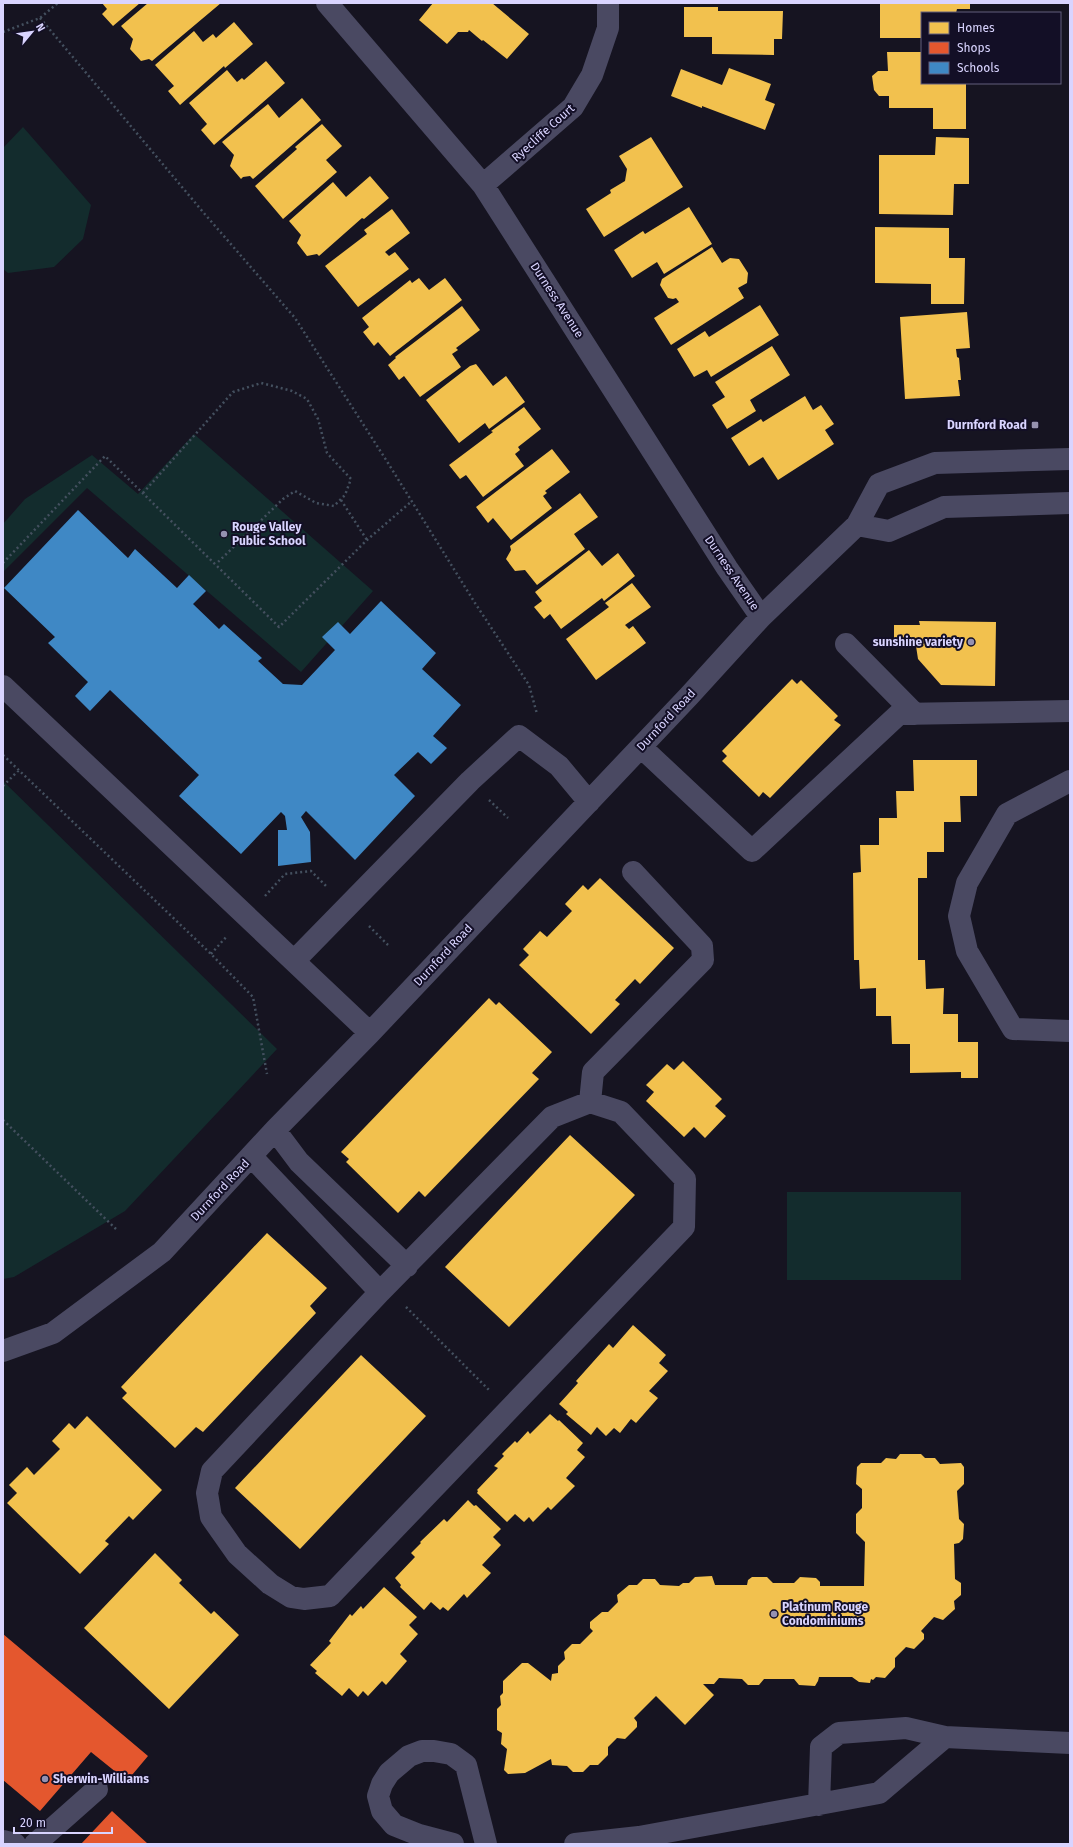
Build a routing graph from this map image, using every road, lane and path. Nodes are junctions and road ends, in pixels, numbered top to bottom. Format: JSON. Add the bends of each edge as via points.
{"nodes":[{"id":1,"x":58,"y":3,"type":"edge"},
{"id":2,"x":327,"y":3,"type":"edge"},
{"id":3,"x":608,"y":3,"type":"edge"},
{"id":4,"x":40,"y":18,"type":"junction"},
{"id":5,"x":3,"y":32,"type":"edge"},
{"id":6,"x":484,"y":185,"type":"junction"},
{"id":7,"x":1070,"y":459,"type":"edge"},
{"id":8,"x":143,"y":493,"type":"junction"},
{"id":9,"x":341,"y":500,"type":"junction"},
{"id":10,"x":412,"y":501,"type":"junction"},
{"id":11,"x":1070,"y":503,"type":"edge"},
{"id":12,"x":857,"y":525,"type":"junction"},
{"id":13,"x":367,"y":540,"type":"junction"},
{"id":14,"x":3,"y":563,"type":"edge"},
{"id":15,"x":216,"y":564,"type":"junction"},
{"id":16,"x":761,"y":617,"type":"junction"},
{"id":17,"x":846,"y":644,"type":"dead end"},
{"id":18,"x":3,"y":686,"type":"edge"},
{"id":19,"x":1070,"y":711,"type":"edge"},
{"id":20,"x":915,"y":714,"type":"junction"},
{"id":21,"x":537,"y":716,"type":"dead end"},
{"id":22,"x":641,"y":747,"type":"junction"},
{"id":23,"x":3,"y":755,"type":"edge"},
{"id":24,"x":19,"y":770,"type":"junction"},
{"id":25,"x":1070,"y":780,"type":"edge"},
{"id":26,"x":3,"y":786,"type":"edge"},
{"id":27,"x":589,"y":802,"type":"junction"},
{"id":28,"x":633,"y":872,"type":"dead end"},
{"id":29,"x":348,"y":906,"type":"junction"},
{"id":30,"x":246,"y":916,"type":"junction"},
{"id":31,"x":388,"y":945,"type":"dead end"},
{"id":32,"x":211,"y":954,"type":"junction"},
{"id":33,"x":294,"y":961,"type":"junction"},
{"id":34,"x":1070,"y":1031,"type":"edge"},
{"id":35,"x":370,"y":1033,"type":"junction"},
{"id":36,"x":267,"y":1074,"type":"dead end"},
{"id":37,"x":590,"y":1102,"type":"junction"},
{"id":38,"x":3,"y":1120,"type":"edge"},
{"id":39,"x":275,"y":1130,"type":"junction"},
{"id":40,"x":251,"y":1156,"type":"junction"},
{"id":41,"x":116,"y":1229,"type":"dead end"},
{"id":42,"x":407,"y":1266,"type":"junction"},
{"id":43,"x":383,"y":1289,"type":"junction"},
{"id":44,"x":3,"y":1351,"type":"edge"},
{"id":45,"x":509,"y":1410,"type":"junction"},
{"id":46,"x":945,"y":1737,"type":"junction"},
{"id":47,"x":1070,"y":1743,"type":"edge"},
{"id":48,"x":97,"y":1789,"type":"dead end"},
{"id":49,"x":820,"y":1804,"type":"junction"},
{"id":50,"x":3,"y":1841,"type":"edge"},
{"id":51,"x":15,"y":1844,"type":"edge"},
{"id":52,"x":35,"y":1844,"type":"edge"},
{"id":53,"x":453,"y":1844,"type":"edge"},
{"id":54,"x":486,"y":1844,"type":"edge"},
{"id":55,"x":575,"y":1844,"type":"edge"}],
"edges":[{"from":1,"to":4,"type":"path"},
{"from":2,"to":6,"type":"street","name":"Durness Avenue"},
{"from":3,"to":6,"type":"street","name":"Ryecliffe Court","via":[[608,28],[592,75],[573,107]]},
{"from":4,"to":5,"type":"path"},
{"from":4,"to":10,"type":"path","via":[[295,318]]},
{"from":6,"to":16,"type":"street","name":"Durness Avenue","via":[[727,568]]},
{"from":7,"to":12,"type":"street","name":"Durnford Road","via":[[935,463],[879,484]]},
{"from":8,"to":9,"type":"path","via":[[233,392],[261,383],[292,391],[307,398],[318,419],[327,453],[351,479]]},
{"from":8,"to":14,"type":"path","via":[[105,456]]},
{"from":8,"to":15,"type":"path"},
{"from":9,"to":13,"type":"path"},
{"from":9,"to":15,"type":"path","via":[[334,506],[316,503],[295,491],[283,499]]},
{"from":10,"to":13,"type":"path"},
{"from":10,"to":21,"type":"path","via":[[529,685]]},
{"from":11,"to":12,"type":"street","via":[[944,507],[890,531]]},
{"from":12,"to":16,"type":"street","name":"Durnford Road"},
{"from":13,"to":15,"type":"path","via":[[279,627]]},
{"from":16,"to":22,"type":"street","name":"Durnford Road"},
{"from":17,"to":20,"type":"street"},
{"from":18,"to":30,"type":"street"},
{"from":19,"to":20,"type":"street"},
{"from":20,"to":22,"type":"street","via":[[899,714],[752,851]]},
{"from":22,"to":27,"type":"street","name":"Durnford Road"},
{"from":23,"to":24,"type":"path"},
{"from":24,"to":26,"type":"path"},
{"from":24,"to":32,"type":"path"},
{"from":25,"to":34,"type":"street","via":[[1007,814],[966,883],[959,916],[967,951],[1013,1029]]},
{"from":27,"to":29,"type":"street","via":[[559,766],[519,736],[470,781]]},
{"from":27,"to":35,"type":"street","name":"Durnford Road"},
{"from":28,"to":37,"type":"street","via":[[702,946],[703,960],[593,1072]]},
{"from":29,"to":30,"type":"path","via":[[311,871],[286,874]]},
{"from":29,"to":31,"type":"path"},
{"from":29,"to":33,"type":"street"},
{"from":30,"to":32,"type":"path"},
{"from":30,"to":33,"type":"street"},
{"from":32,"to":36,"type":"path","via":[[253,997]]},
{"from":33,"to":35,"type":"street"},
{"from":35,"to":39,"type":"street","name":"Durnford Road"},
{"from":37,"to":42,"type":"street","via":[[552,1117]]},
{"from":37,"to":45,"type":"street","via":[[621,1112],[685,1179],[684,1227]]},
{"from":38,"to":41,"type":"path"},
{"from":39,"to":40,"type":"street","name":"Durnford Road"},
{"from":39,"to":42,"type":"street","via":[[299,1162]]},
{"from":40,"to":43,"type":"street"},
{"from":40,"to":44,"type":"street","name":"Durnford Road","via":[[162,1252],[53,1333]]},
{"from":42,"to":43,"type":"street"},
{"from":43,"to":45,"type":"path"},
{"from":43,"to":45,"type":"street","via":[[212,1471],[207,1493],[211,1517],[237,1554],[270,1584],[291,1597],[304,1599],[330,1596]]},
{"from":46,"to":47,"type":"street"},
{"from":46,"to":49,"type":"street","via":[[879,1792]]},
{"from":46,"to":49,"type":"street","via":[[906,1728],[839,1733],[821,1747]]},
{"from":48,"to":52,"type":"street"},
{"from":49,"to":55,"type":"street","via":[[639,1837]]},
{"from":50,"to":51,"type":"street"},
{"from":53,"to":54,"type":"street","via":[[419,1835],[394,1824],[382,1811],[378,1796],[382,1784],[409,1756],[422,1750],[451,1754],[466,1765]]}]}
